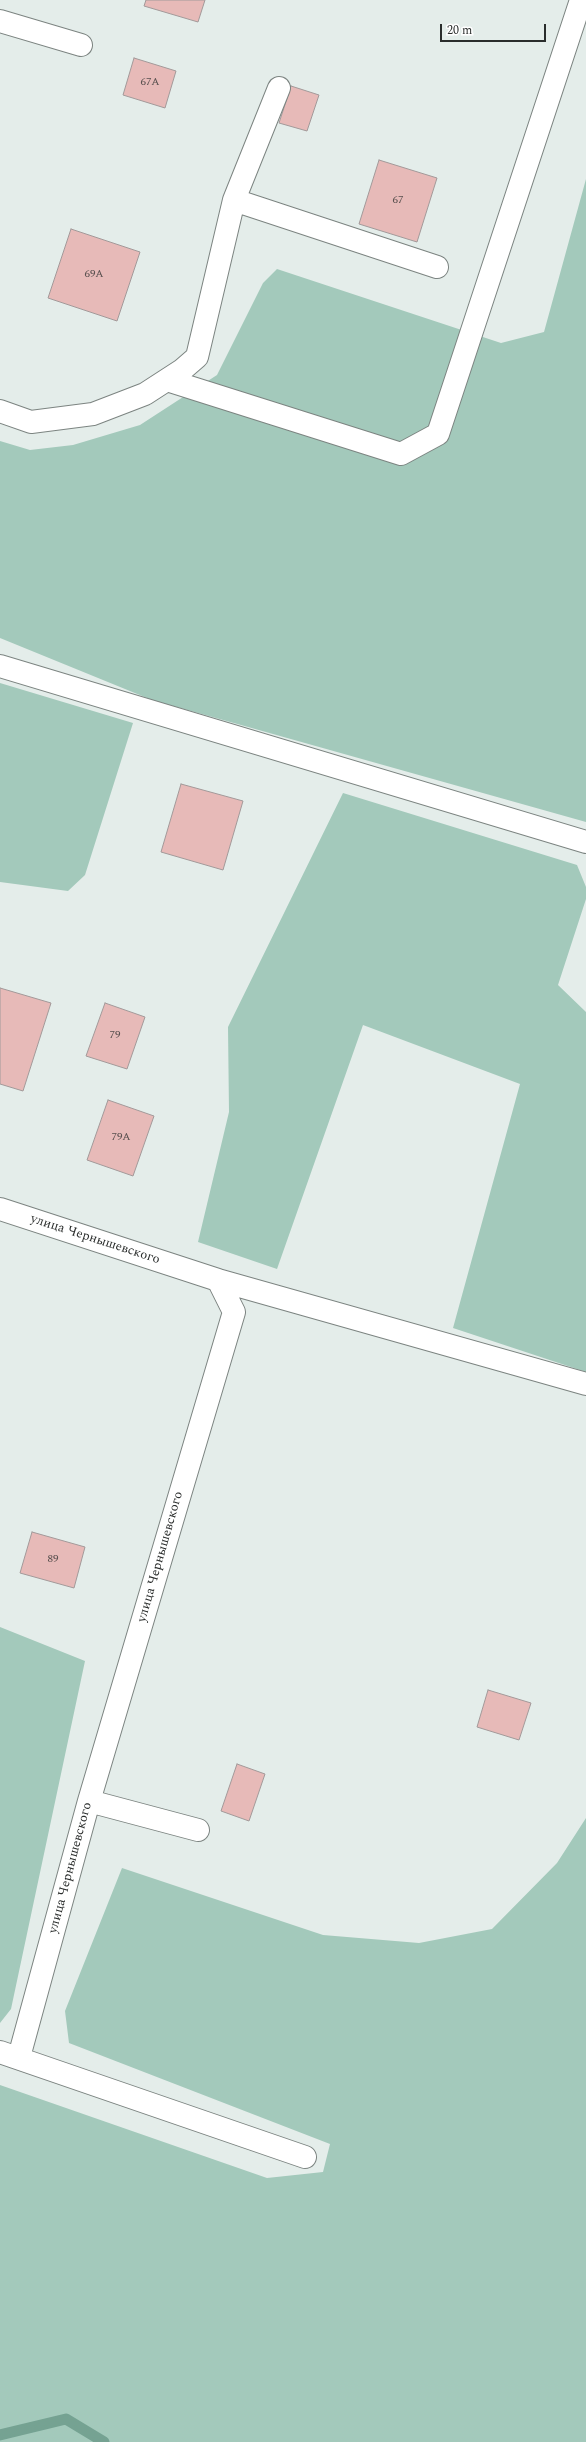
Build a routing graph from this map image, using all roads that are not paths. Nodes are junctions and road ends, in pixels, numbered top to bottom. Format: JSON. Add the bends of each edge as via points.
{"nodes":[{"id":1,"x":581,"y":0,"type":"edge"},
{"id":2,"x":0,"y":21,"type":"edge"},
{"id":3,"x":80,"y":45,"type":"dead end"},
{"id":4,"x":279,"y":88,"type":"dead end"},
{"id":5,"x":234,"y":200,"type":"junction"},
{"id":6,"x":437,"y":267,"type":"dead end"},
{"id":7,"x":167,"y":380,"type":"junction"},
{"id":8,"x":0,"y":411,"type":"edge"},
{"id":9,"x":0,"y":666,"type":"edge"},
{"id":10,"x":586,"y":842,"type":"edge"},
{"id":11,"x":0,"y":1209,"type":"edge"},
{"id":12,"x":218,"y":1280,"type":"junction"},
{"id":13,"x":586,"y":1384,"type":"edge"},
{"id":14,"x":89,"y":1801,"type":"junction"},
{"id":15,"x":198,"y":1830,"type":"dead end"},
{"id":16,"x":10,"y":2055,"type":"edge"},
{"id":17,"x":305,"y":2157,"type":"dead end"}],
"edges":[{"from":1,"to":7,"type":"lane","via":[[438,434],[401,454]]},
{"from":2,"to":3,"type":"lane"},
{"from":4,"to":5,"type":"lane"},
{"from":5,"to":6,"type":"lane"},
{"from":5,"to":7,"type":"lane","via":[[197,357]]},
{"from":7,"to":8,"type":"lane","via":[[145,394],[94,414],[31,422]]},
{"from":9,"to":10,"type":"lane"},
{"from":11,"to":12,"type":"lane","name":"улица Чернышевского"},
{"from":12,"to":13,"type":"lane"},
{"from":12,"to":14,"type":"lane","name":"улица Чернышевского","via":[[234,1312]]},
{"from":14,"to":15,"type":"lane"},
{"from":14,"to":16,"type":"lane","name":"улица Чернышевского"},
{"from":16,"to":17,"type":"lane"}]}
